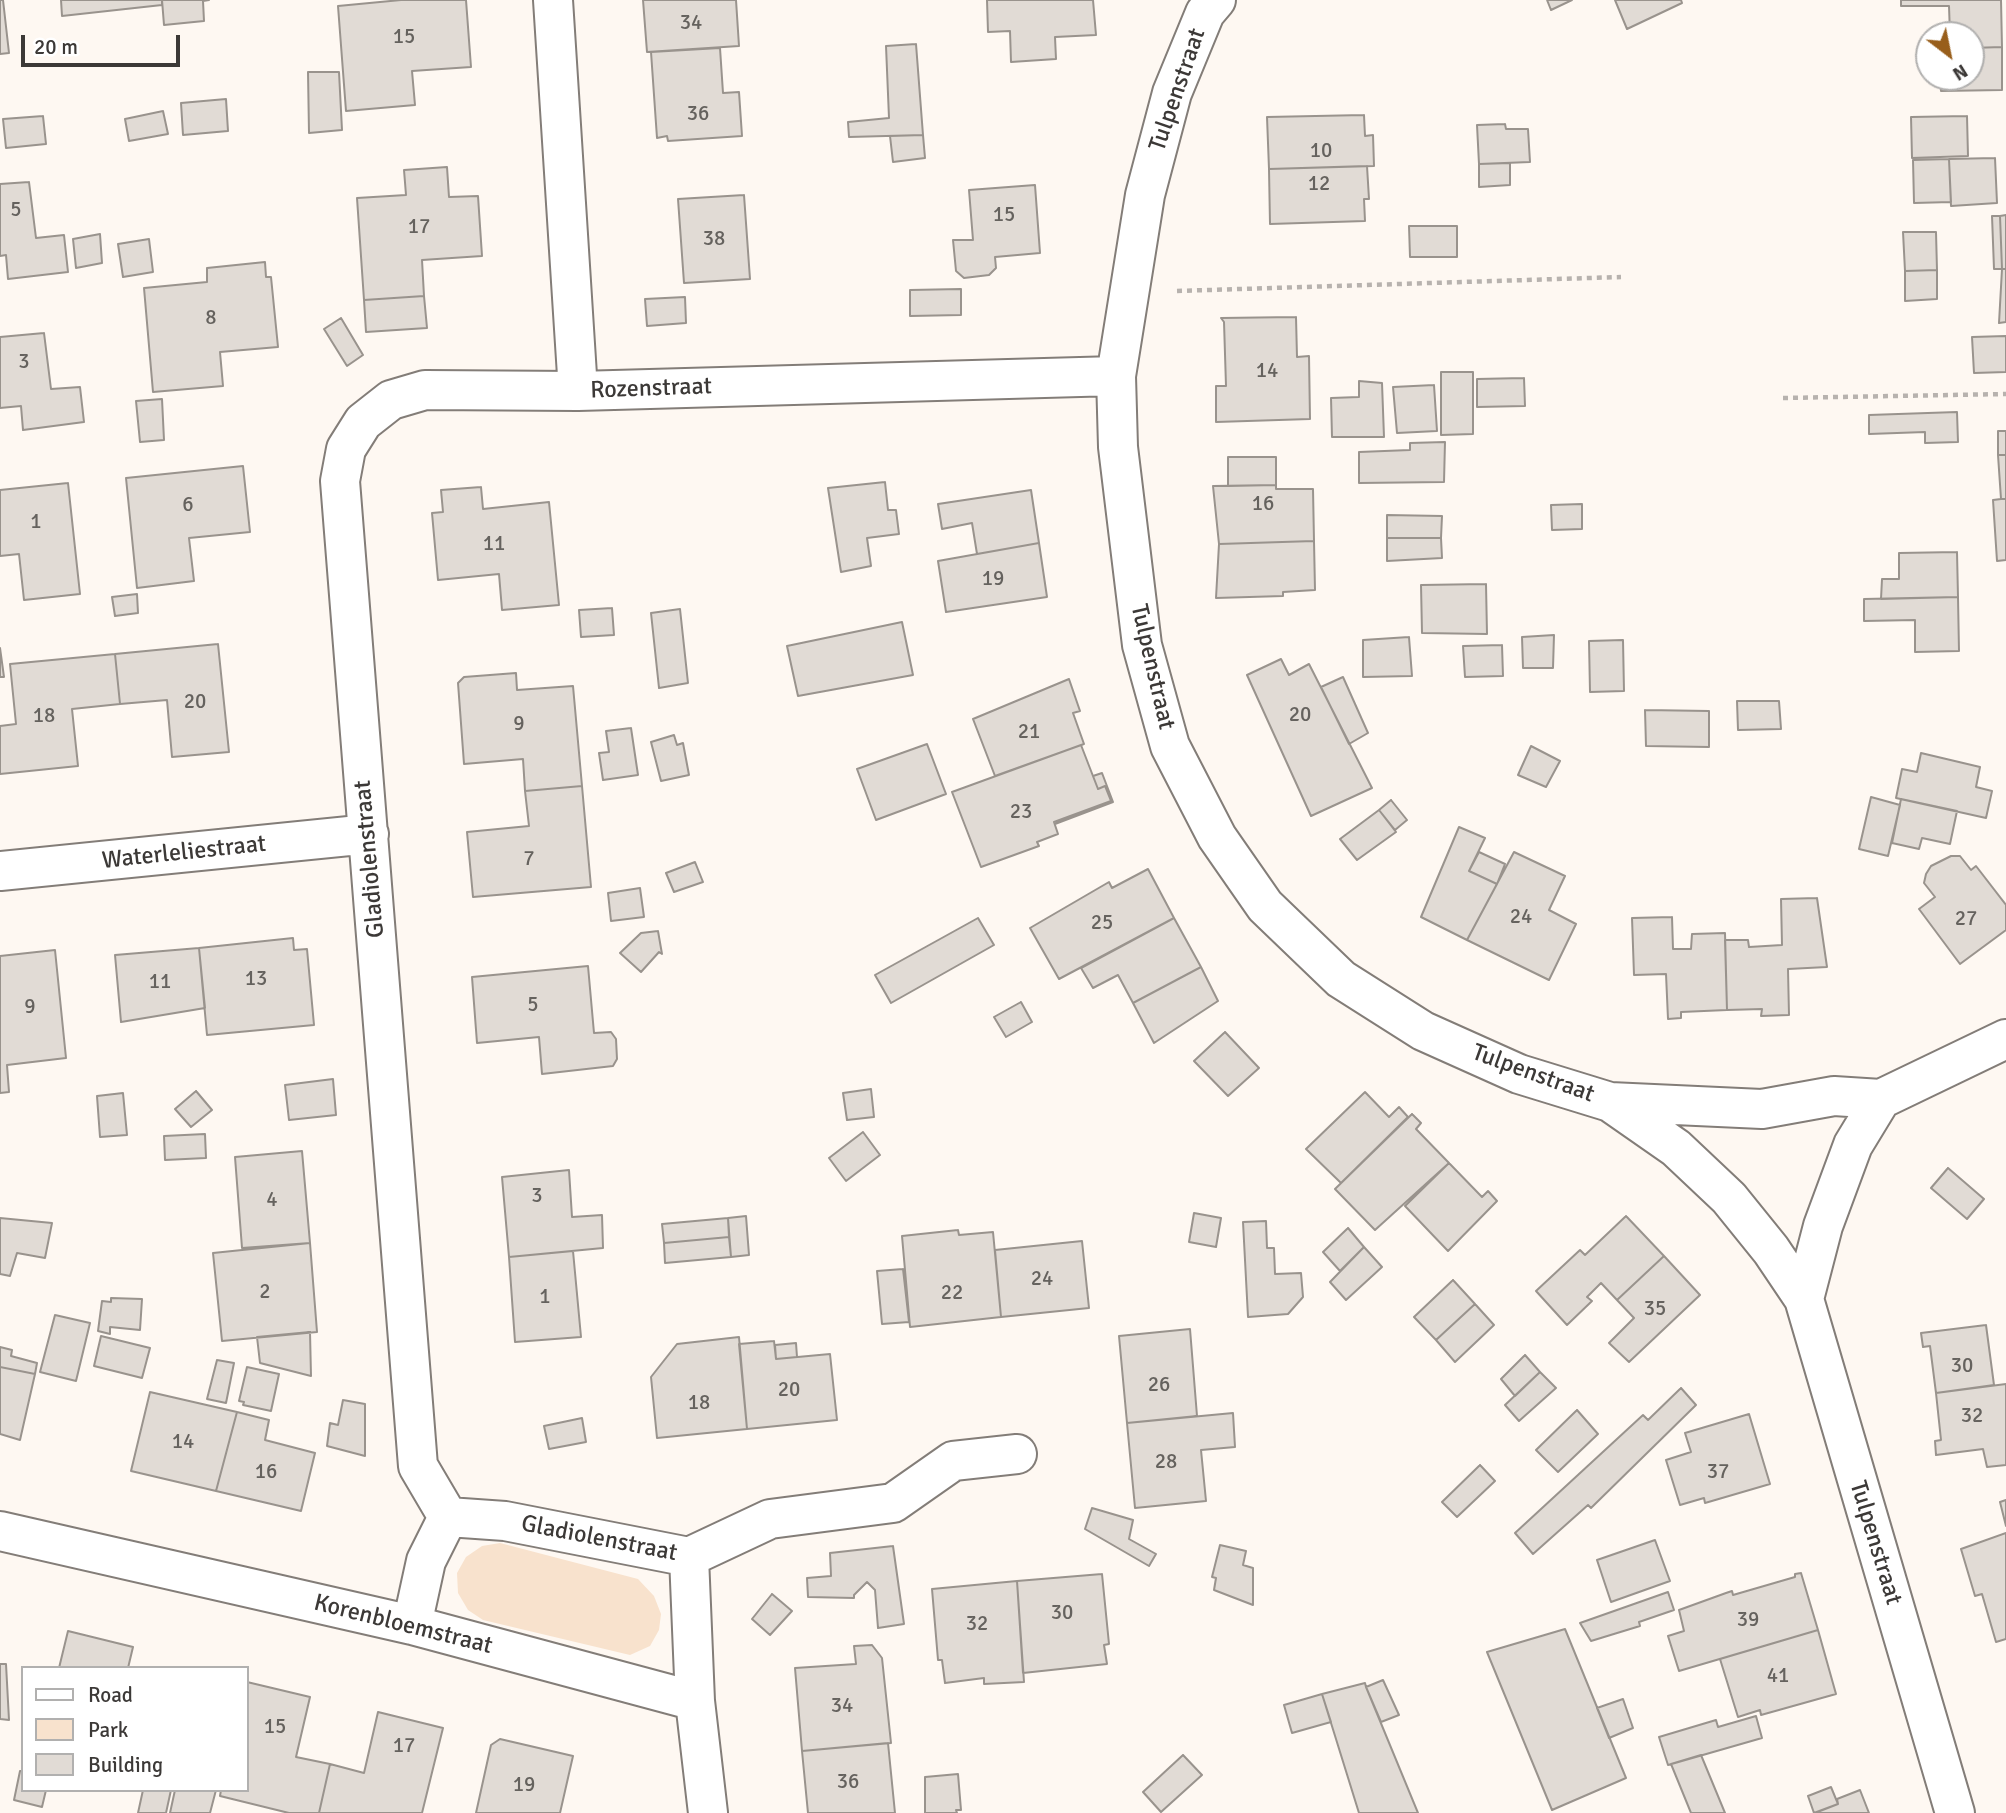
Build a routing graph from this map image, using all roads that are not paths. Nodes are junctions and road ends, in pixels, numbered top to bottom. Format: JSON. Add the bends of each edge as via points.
{"nodes":[{"id":1,"x":553,"y":0,"type":"edge"},
{"id":2,"x":1209,"y":4,"type":"edge"},
{"id":3,"x":1116,"y":376,"type":"junction"},
{"id":4,"x":578,"y":391,"type":"junction"},
{"id":5,"x":369,"y":834,"type":"junction"},
{"id":6,"x":0,"y":871,"type":"edge"},
{"id":7,"x":2006,"y":1039,"type":"edge"},
{"id":8,"x":1881,"y":1099,"type":"junction"},
{"id":9,"x":1610,"y":1102,"type":"junction"},
{"id":10,"x":1804,"y":1299,"type":"junction"},
{"id":11,"x":1017,"y":1454,"type":"dead end"},
{"id":12,"x":448,"y":1517,"type":"junction"},
{"id":13,"x":0,"y":1531,"type":"edge"},
{"id":14,"x":689,"y":1557,"type":"junction"},
{"id":15,"x":412,"y":1625,"type":"junction"},
{"id":16,"x":695,"y":1701,"type":"junction"},
{"id":17,"x":708,"y":1813,"type":"edge"},
{"id":18,"x":1955,"y":1813,"type":"edge"}],
"edges":[{"from":1,"to":4,"type":"street","name":"Rozenstraat"},
{"from":2,"to":3,"type":"street","name":"Tulpenstraat","via":[[1172,93],[1145,195]]},
{"from":3,"to":4,"type":"street","name":"Rozenstraat"},
{"from":3,"to":9,"type":"street","name":"Tulpenstraat","via":[[1118,447],[1142,645],[1170,746],[1217,837],[1265,906],[1341,979],[1423,1031],[1519,1074]]},
{"from":4,"to":5,"type":"street","name":"Gladiolenstraat","via":[[425,390],[391,400],[363,422],[346,449],[340,481]]},
{"from":5,"to":6,"type":"street","name":"Waterleliestraat"},
{"from":5,"to":12,"type":"street","name":"Gladiolenstraat","via":[[418,1466]]},
{"from":7,"to":8,"type":"street"},
{"from":8,"to":9,"type":"street","name":"Tulpenstraat","via":[[1834,1096],[1762,1109]]},
{"from":8,"to":10,"type":"street","via":[[1853,1145],[1823,1226]]},
{"from":9,"to":10,"type":"street","name":"Tulpenstraat","via":[[1676,1148],[1729,1198]]},
{"from":10,"to":18,"type":"street","name":"Tulpenstraat"},
{"from":11,"to":14,"type":"street","via":[[953,1461],[893,1503],[770,1519]]},
{"from":12,"to":14,"type":"street","name":"Gladiolenstraat","via":[[505,1521]]},
{"from":12,"to":15,"type":"street","via":[[426,1561]]},
{"from":13,"to":15,"type":"street","name":"Korenbloemstraat"},
{"from":14,"to":16,"type":"street","name":"Gladiolenstraat"},
{"from":15,"to":16,"type":"street","name":"Korenbloemstraat"},
{"from":16,"to":17,"type":"street"}]}
